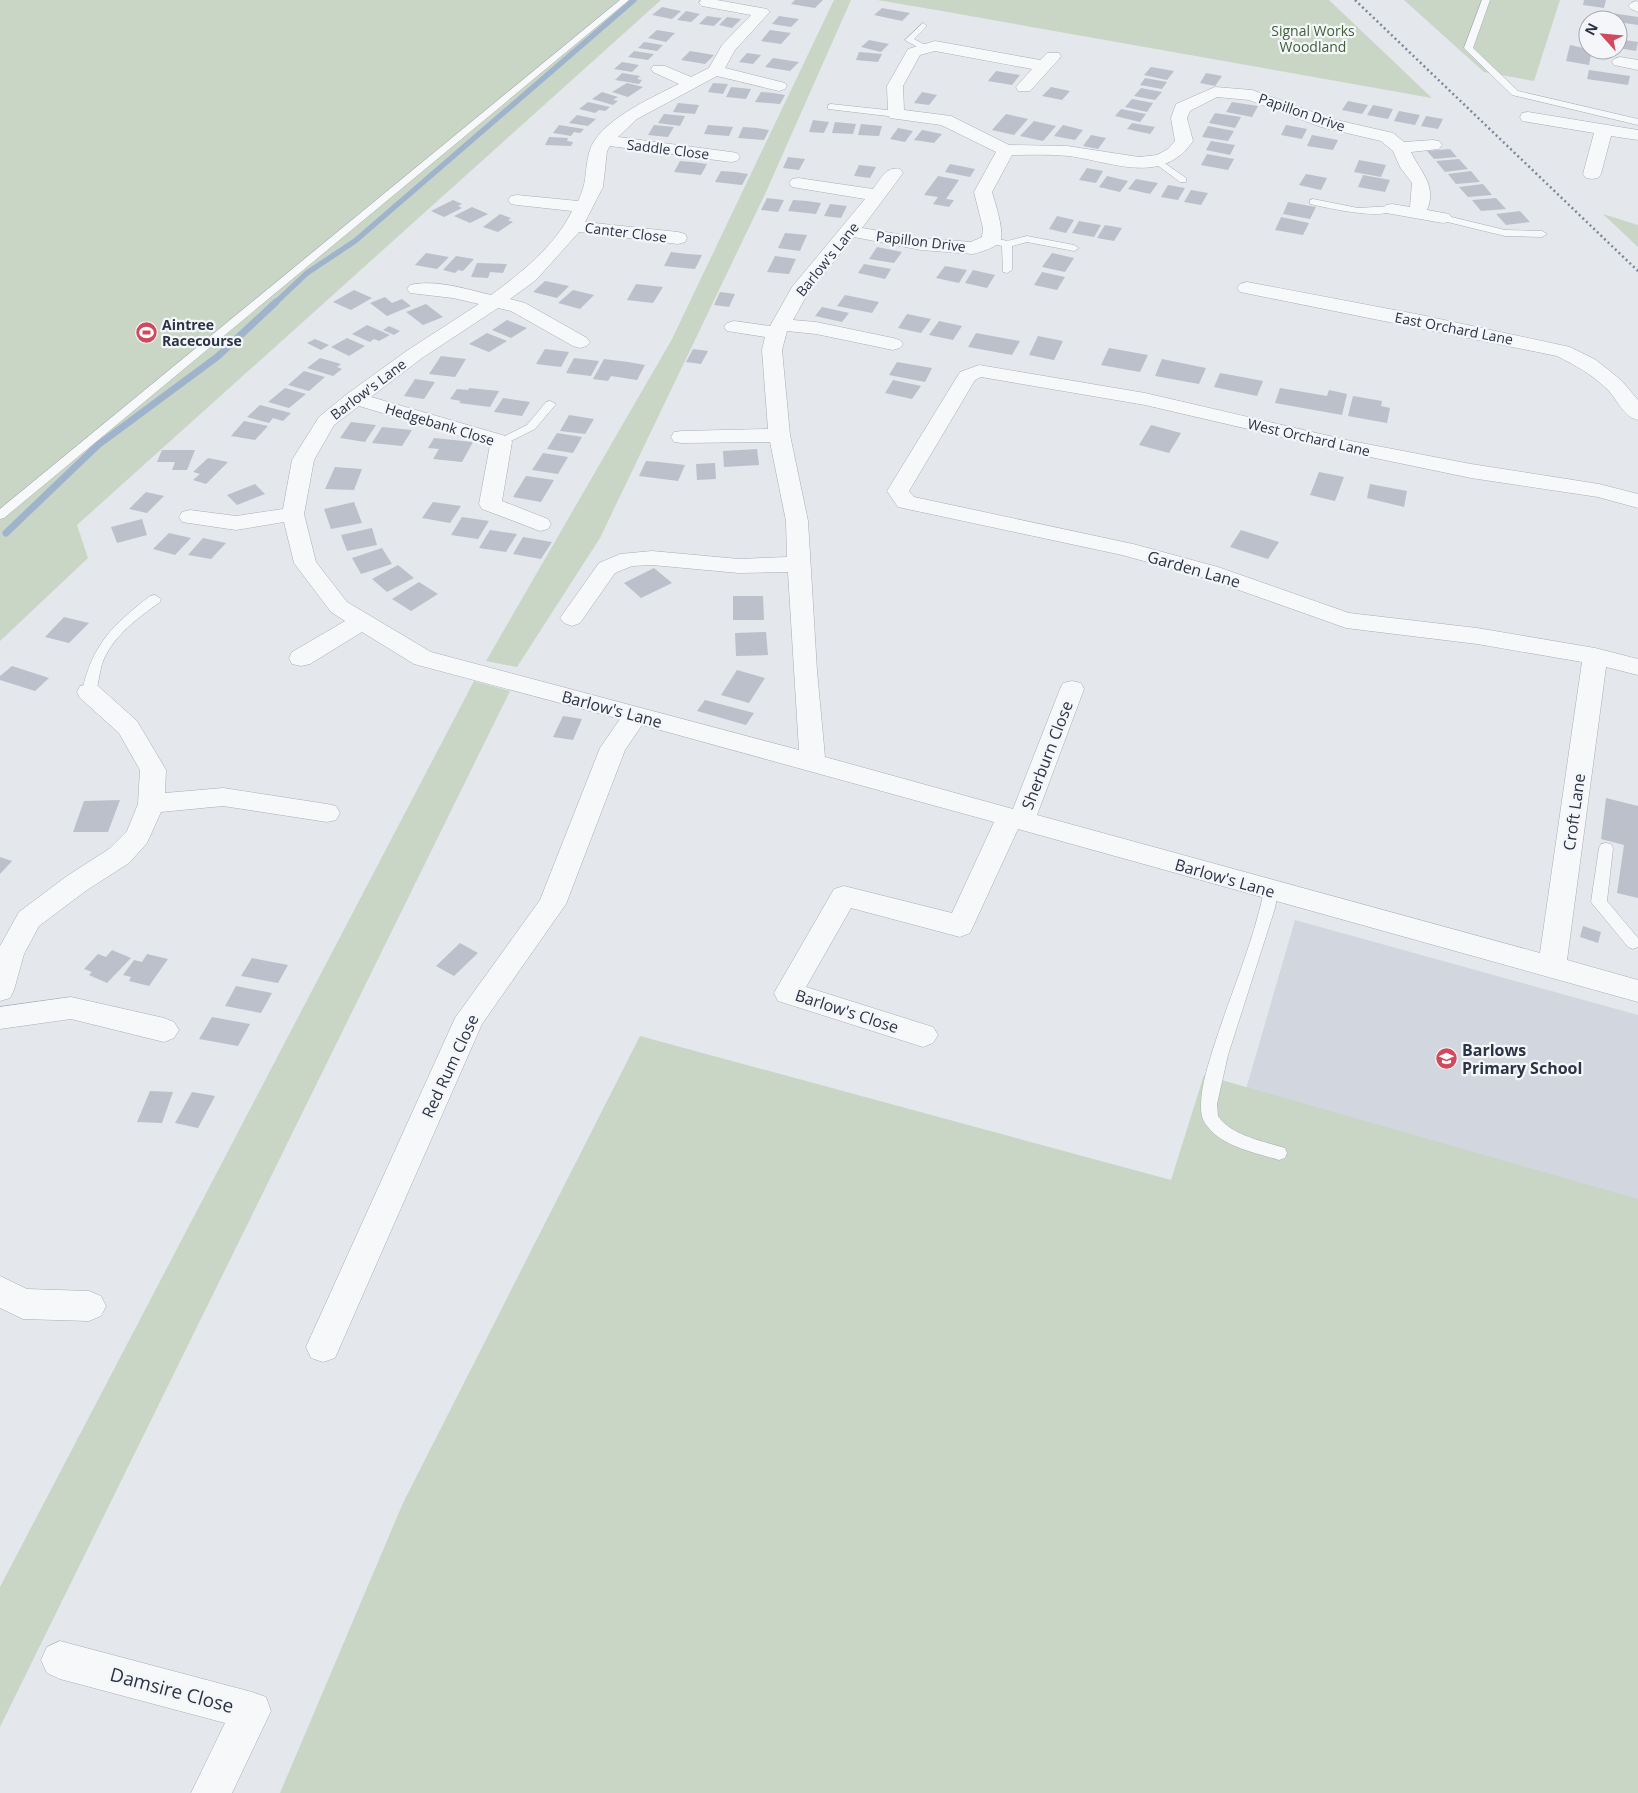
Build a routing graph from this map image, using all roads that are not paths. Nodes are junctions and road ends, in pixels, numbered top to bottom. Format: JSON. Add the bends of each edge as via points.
{"nodes":[{"id":1,"x":625,"y":0,"type":"edge"},
{"id":2,"x":1486,"y":0,"type":"edge"},
{"id":3,"x":707,"y":3,"type":"dead end"},
{"id":4,"x":924,"y":26,"type":"dead end"},
{"id":5,"x":924,"y":48,"type":"junction"},
{"id":6,"x":1620,"y":62,"type":"dead end"},
{"id":7,"x":1638,"y":65,"type":"edge"},
{"id":8,"x":659,"y":69,"type":"dead end"},
{"id":9,"x":715,"y":71,"type":"junction"},
{"id":10,"x":691,"y":83,"type":"junction"},
{"id":11,"x":779,"y":86,"type":"dead end"},
{"id":12,"x":1024,"y":87,"type":"dead end"},
{"id":13,"x":831,"y":107,"type":"dead end"},
{"id":14,"x":896,"y":114,"type":"junction"},
{"id":15,"x":1528,"y":117,"type":"dead end"},
{"id":16,"x":1638,"y":122,"type":"edge"},
{"id":17,"x":1604,"y":129,"type":"junction"},
{"id":18,"x":1638,"y":135,"type":"edge"},
{"id":19,"x":605,"y":140,"type":"junction"},
{"id":20,"x":1433,"y":145,"type":"dead end"},
{"id":21,"x":1400,"y":148,"type":"junction"},
{"id":22,"x":1006,"y":150,"type":"junction"},
{"id":23,"x":732,"y":157,"type":"dead end"},
{"id":24,"x":1156,"y":160,"type":"junction"},
{"id":25,"x":894,"y":173,"type":"dead end"},
{"id":26,"x":1592,"y":174,"type":"dead end"},
{"id":27,"x":1183,"y":180,"type":"dead end"},
{"id":28,"x":798,"y":183,"type":"dead end"},
{"id":29,"x":877,"y":195,"type":"junction"},
{"id":30,"x":517,"y":200,"type":"dead end"},
{"id":31,"x":1313,"y":202,"type":"dead end"},
{"id":32,"x":1392,"y":209,"type":"joint"},
{"id":33,"x":1416,"y":213,"type":"junction"},
{"id":34,"x":578,"y":216,"type":"junction"},
{"id":35,"x":1443,"y":218,"type":"joint"},
{"id":36,"x":850,"y":231,"type":"junction"},
{"id":37,"x":1542,"y":234,"type":"dead end"},
{"id":38,"x":678,"y":238,"type":"dead end"},
{"id":39,"x":999,"y":242,"type":"junction"},
{"id":40,"x":1074,"y":248,"type":"dead end"},
{"id":41,"x":1008,"y":270,"type":"dead end"},
{"id":42,"x":417,"y":288,"type":"dead end"},
{"id":43,"x":1247,"y":288,"type":"dead end"},
{"id":44,"x":494,"y":302,"type":"junction"},
{"id":45,"x":734,"y":327,"type":"dead end"},
{"id":46,"x":779,"y":329,"type":"junction"},
{"id":47,"x":580,"y":342,"type":"dead end"},
{"id":48,"x":892,"y":344,"type":"dead end"},
{"id":49,"x":979,"y":372,"type":"joint"},
{"id":50,"x":354,"y":398,"type":"junction"},
{"id":51,"x":550,"y":404,"type":"dead end"},
{"id":52,"x":1638,"y":414,"type":"edge"},
{"id":53,"x":779,"y":435,"type":"junction"},
{"id":54,"x":682,"y":437,"type":"dead end"},
{"id":55,"x":502,"y":442,"type":"junction"},
{"id":56,"x":1638,"y":501,"type":"edge"},
{"id":57,"x":293,"y":514,"type":"junction"},
{"id":58,"x":0,"y":515,"type":"edge"},
{"id":59,"x":190,"y":517,"type":"dead end"},
{"id":60,"x":540,"y":524,"type":"dead end"},
{"id":61,"x":799,"y":564,"type":"junction"},
{"id":62,"x":155,"y":599,"type":"dead end"},
{"id":63,"x":572,"y":618,"type":"dead end"},
{"id":64,"x":362,"y":621,"type":"junction"},
{"id":65,"x":1595,"y":656,"type":"junction"},
{"id":66,"x":301,"y":658,"type":"dead end"},
{"id":67,"x":1638,"y":667,"type":"edge"},
{"id":68,"x":1072,"y":689,"type":"dead end"},
{"id":69,"x":89,"y":692,"type":"joint"},
{"id":70,"x":636,"y":715,"type":"junction"},
{"id":71,"x":813,"y":763,"type":"junction"},
{"id":72,"x":151,"y":804,"type":"junction"},
{"id":73,"x":327,"y":813,"type":"dead end"},
{"id":74,"x":1016,"y":820,"type":"junction"},
{"id":75,"x":1606,"y":848,"type":"dead end"},
{"id":76,"x":1272,"y":891,"type":"junction"},
{"id":77,"x":1633,"y":943,"type":"dead end"},
{"id":78,"x":5,"y":953,"type":"edge"},
{"id":79,"x":1552,"y":968,"type":"junction"},
{"id":80,"x":0,"y":990,"type":"edge"},
{"id":81,"x":1638,"y":991,"type":"edge"},
{"id":82,"x":0,"y":1018,"type":"edge"},
{"id":83,"x":164,"y":1030,"type":"dead end"},
{"id":84,"x":923,"y":1035,"type":"dead end"},
{"id":85,"x":1279,"y":1153,"type":"dead end"},
{"id":86,"x":0,"y":1291,"type":"edge"},
{"id":87,"x":89,"y":1306,"type":"dead end"},
{"id":88,"x":323,"y":1347,"type":"dead end"},
{"id":89,"x":60,"y":1660,"type":"dead end"},
{"id":90,"x":210,"y":1793,"type":"edge"}],
"edges":[{"from":1,"to":58,"type":"lane"},
{"from":2,"to":16,"type":"lane","via":[[1468,48],[1515,93]]},
{"from":3,"to":9,"type":"street","via":[[762,12],[728,48]]},
{"from":4,"to":5,"type":"lane","via":[[909,40]]},
{"from":5,"to":12,"type":"street","via":[[935,46],[1049,60]]},
{"from":5,"to":14,"type":"street","via":[[914,52],[895,86]]},
{"from":6,"to":7,"type":"street"},
{"from":8,"to":10,"type":"street"},
{"from":9,"to":10,"type":"street","name":"Barlow's Lane"},
{"from":9,"to":11,"type":"street"},
{"from":10,"to":19,"type":"street","name":"Barlow's Lane","via":[[631,115]]},
{"from":13,"to":14,"type":"lane","name":"Papillon Drive"},
{"from":14,"to":22,"type":"street","name":"Papillon Drive","via":[[945,120]]},
{"from":15,"to":17,"type":"street"},
{"from":17,"to":18,"type":"street"},
{"from":17,"to":26,"type":"street"},
{"from":19,"to":23,"type":"street","name":"Saddle Close"},
{"from":19,"to":34,"type":"street","name":"Barlow's Lane","via":[[598,151],[594,186]]},
{"from":20,"to":21,"type":"street"},
{"from":21,"to":24,"type":"street","name":"Papillon Drive","via":[[1387,137],[1327,122],[1252,95],[1215,92],[1182,108],[1179,118],[1184,141],[1174,153]]},
{"from":21,"to":33,"type":"street","via":[[1408,168],[1421,182],[1421,203]]},
{"from":22,"to":24,"type":"street","name":"Papillon Drive","via":[[1076,152],[1123,162]]},
{"from":22,"to":39,"type":"street","name":"Papillon Drive","via":[[983,192]]},
{"from":24,"to":27,"type":"lane"},
{"from":25,"to":29,"type":"street","name":"Barlow's Lane"},
{"from":28,"to":29,"type":"street"},
{"from":29,"to":36,"type":"street","name":"Barlow's Lane"},
{"from":30,"to":34,"type":"street"},
{"from":31,"to":32,"type":"lane","via":[[1358,211]]},
{"from":32,"to":33,"type":"street"},
{"from":33,"to":35,"type":"street"},
{"from":34,"to":38,"type":"street","name":"Canter Close"},
{"from":34,"to":44,"type":"street","name":"Barlow's Lane","via":[[529,276]]},
{"from":35,"to":37,"type":"lane","via":[[1505,233]]},
{"from":36,"to":39,"type":"street","name":"Papillon Drive","via":[[921,244],[973,248]]},
{"from":36,"to":46,"type":"street","name":"Barlow's Lane","via":[[799,291]]},
{"from":39,"to":40,"type":"lane","name":"Papillon Drive","via":[[1027,238]]},
{"from":39,"to":41,"type":"lane","name":"Papillon Drive"},
{"from":42,"to":44,"type":"street","via":[[453,292]]},
{"from":43,"to":52,"type":"street","name":"East Orchard Lane","via":[[1563,351],[1589,364],[1614,384]]},
{"from":44,"to":47,"type":"street","via":[[518,307]]},
{"from":44,"to":50,"type":"street","name":"Barlow's Lane"},
{"from":45,"to":46,"type":"street"},
{"from":46,"to":48,"type":"street","via":[[816,328]]},
{"from":46,"to":53,"type":"street","name":"Barlow's Lane","via":[[772,350]]},
{"from":49,"to":56,"type":"street","name":"West Orchard Lane","via":[[1146,399],[1351,447],[1471,471],[1599,491]]},
{"from":49,"to":65,"type":"street","name":"Garden Lane","via":[[967,376],[898,492],[906,502],[1191,566],[1346,620],[1477,636]]},
{"from":50,"to":55,"type":"street","name":"Hedgebank Close"},
{"from":50,"to":57,"type":"street","name":"Barlow's Lane","via":[[326,421],[303,460]]},
{"from":51,"to":55,"type":"lane","via":[[531,427]]},
{"from":53,"to":54,"type":"street"},
{"from":53,"to":61,"type":"street","name":"Barlow's Lane","via":[[797,521]]},
{"from":55,"to":60,"type":"street","name":"Hedgebank Close","via":[[490,504]]},
{"from":57,"to":59,"type":"street","via":[[236,523]]},
{"from":57,"to":64,"type":"street","name":"Barlow's Lane","via":[[305,563],[339,607]]},
{"from":61,"to":63,"type":"street","via":[[739,566],[652,558],[628,559],[607,568]]},
{"from":61,"to":71,"type":"street","name":"Barlow's Lane"},
{"from":62,"to":69,"type":"lane","via":[[110,636],[100,652]]},
{"from":64,"to":66,"type":"street"},
{"from":64,"to":70,"type":"street","name":"Barlow's Lane","via":[[423,658]]},
{"from":65,"to":67,"type":"street","name":"Garden Lane"},
{"from":65,"to":79,"type":"street","name":"Croft Lane"},
{"from":68,"to":74,"type":"street","name":"Sherburn Close"},
{"from":69,"to":72,"type":"street","via":[[128,728],[153,770]]},
{"from":70,"to":71,"type":"street","name":"Barlow's Lane"},
{"from":70,"to":88,"type":"street","name":"Red Rum Close","via":[[613,748],[552,904],[470,1018]]},
{"from":71,"to":74,"type":"street","name":"Barlow's Lane"},
{"from":72,"to":73,"type":"street","via":[[223,796]]},
{"from":72,"to":78,"type":"street","via":[[138,836],[119,856],[29,919]]},
{"from":74,"to":76,"type":"street","name":"Barlow's Lane"},
{"from":74,"to":84,"type":"street","name":"Barlow's Close","via":[[960,926],[844,896],[788,993]]},
{"from":75,"to":77,"type":"lane","via":[[1599,902]]},
{"from":76,"to":79,"type":"street","name":"Barlow's Lane"},
{"from":76,"to":85,"type":"lane","via":[[1220,1055],[1210,1093],[1209,1116],[1228,1135]]},
{"from":78,"to":80,"type":"street"},
{"from":79,"to":81,"type":"street","name":"Barlow's Lane"},
{"from":82,"to":83,"type":"street","via":[[71,1008]]},
{"from":86,"to":87,"type":"street","via":[[23,1304]]},
{"from":89,"to":90,"type":"street","name":"Damsire Close","via":[[252,1711]]}]}
